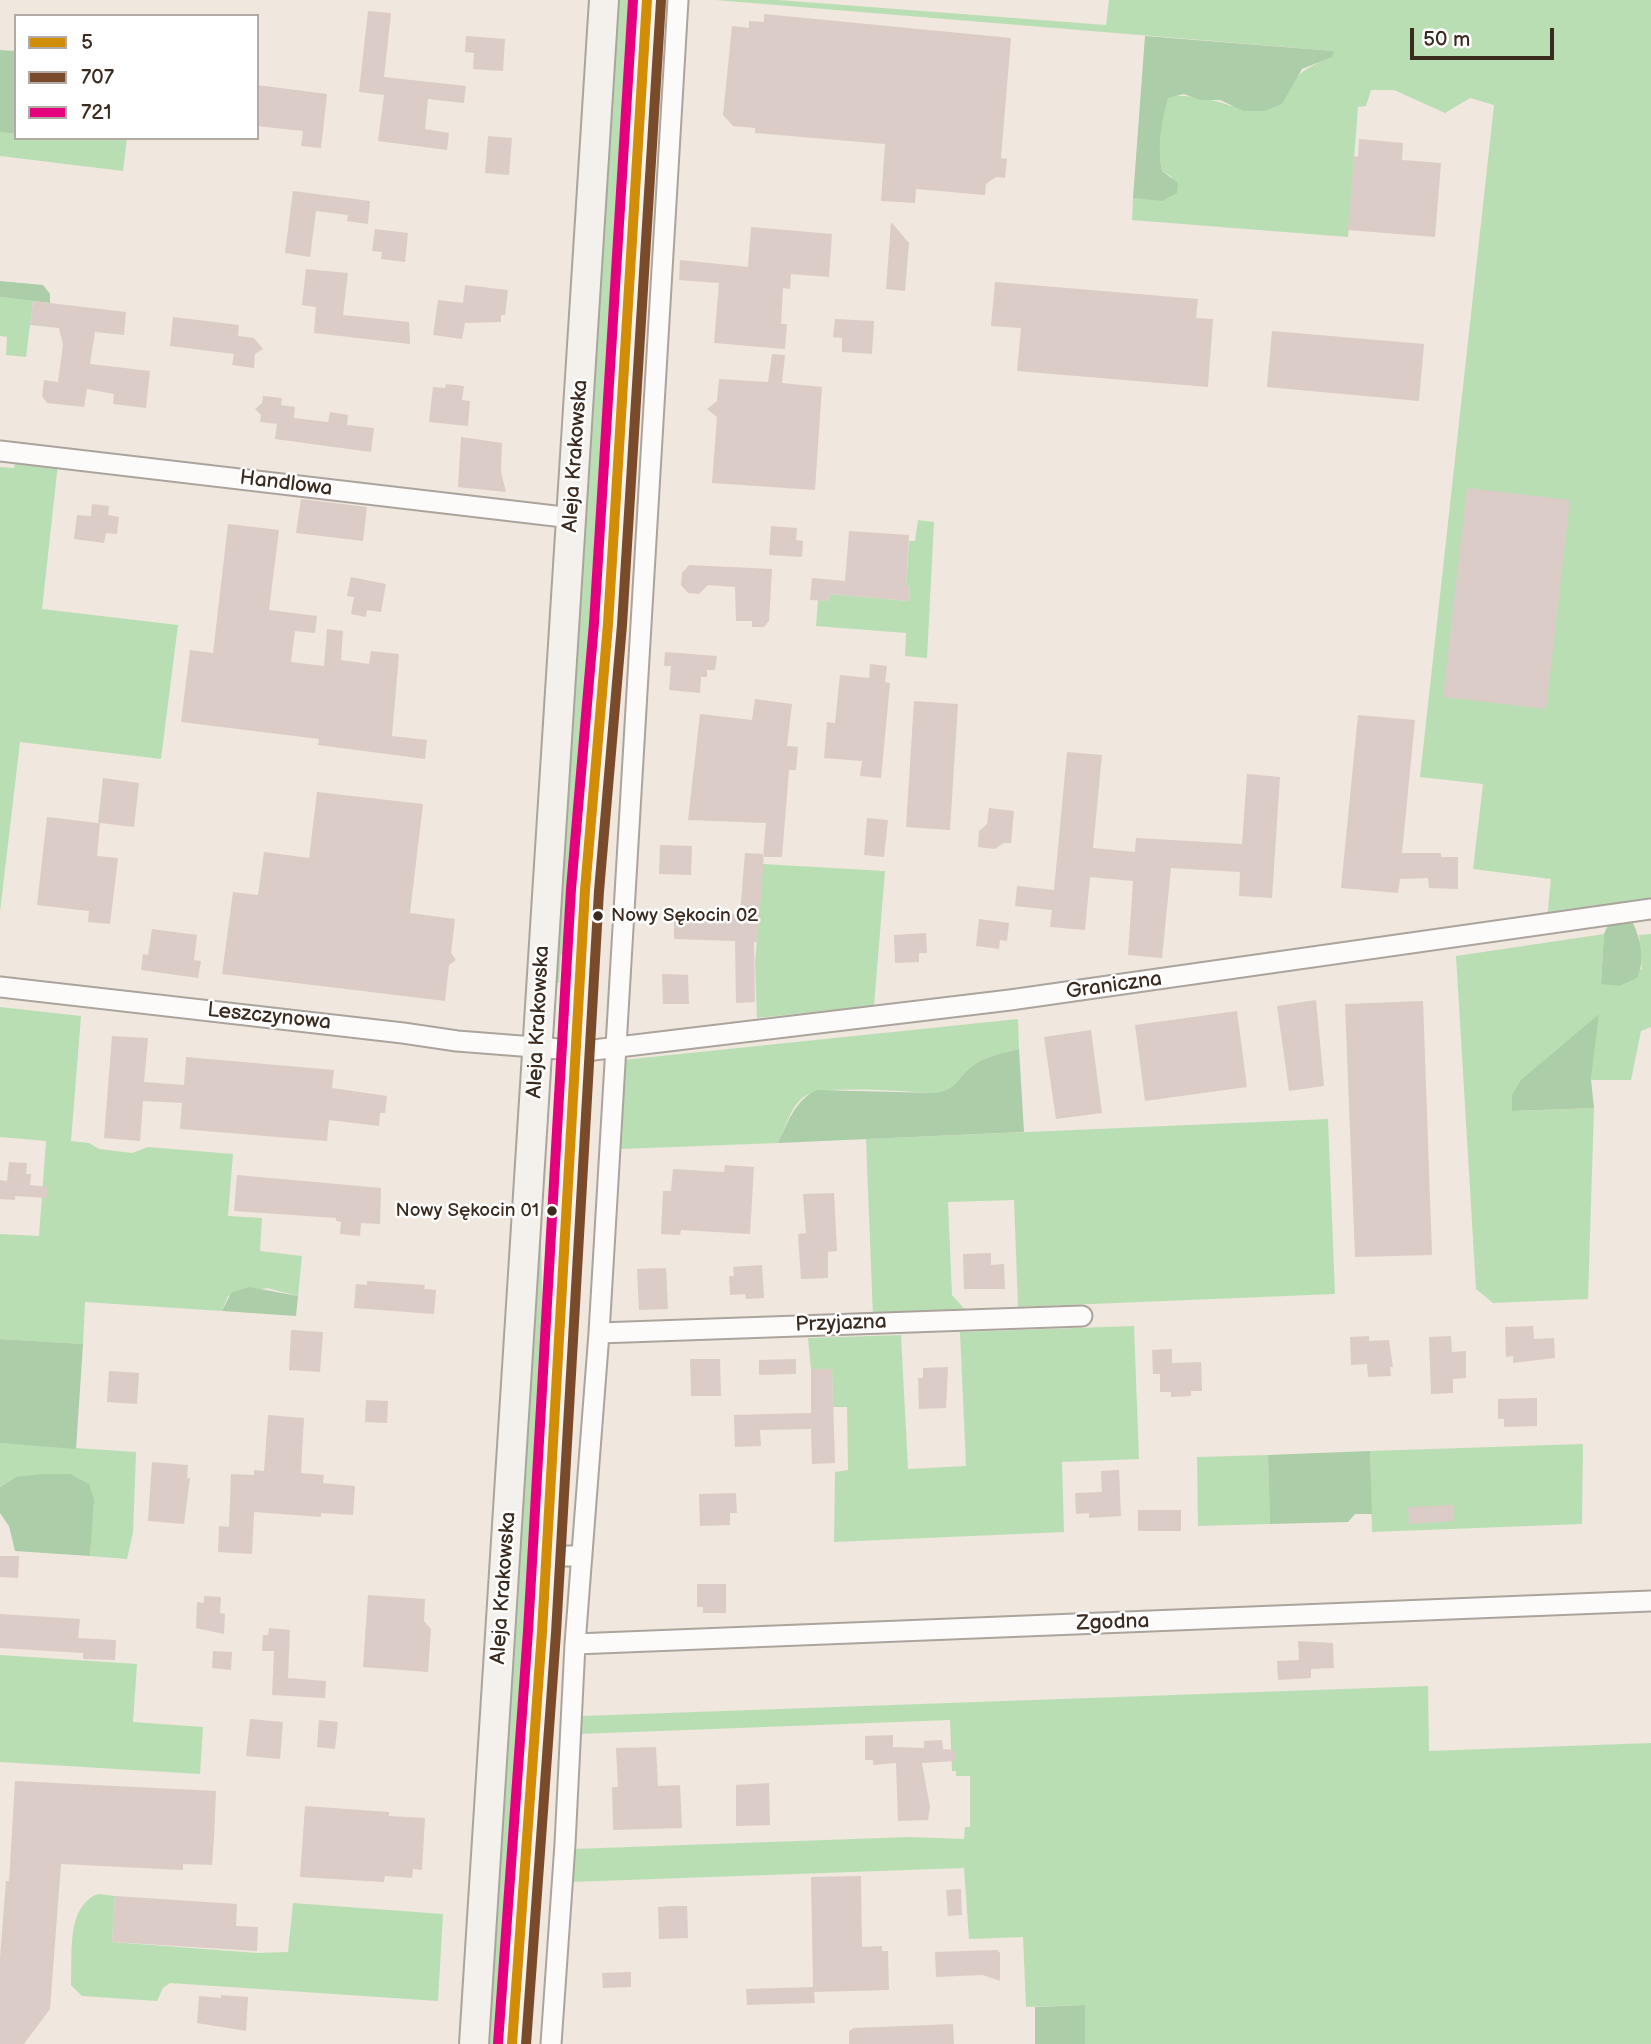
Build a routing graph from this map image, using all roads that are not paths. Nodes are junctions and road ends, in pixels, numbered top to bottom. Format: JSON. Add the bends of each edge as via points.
{"nodes":[{"id":1,"x":604,"y":0,"type":"edge"},
{"id":2,"x":647,"y":0,"type":"edge"},
{"id":3,"x":678,"y":0,"type":"edge"},
{"id":4,"x":0,"y":451,"type":"edge"},
{"id":5,"x":572,"y":518,"type":"junction"},
{"id":6,"x":1651,"y":909,"type":"edge"},
{"id":7,"x":0,"y":987,"type":"edge"},
{"id":8,"x":615,"y":1045,"type":"junction"},
{"id":9,"x":537,"y":1049,"type":"junction"},
{"id":10,"x":575,"y":1051,"type":"junction"},
{"id":11,"x":1082,"y":1316,"type":"dead end"},
{"id":12,"x":599,"y":1333,"type":"junction"},
{"id":13,"x":545,"y":1556,"type":"junction"},
{"id":14,"x":582,"y":1556,"type":"junction"},
{"id":15,"x":1651,"y":1601,"type":"edge"},
{"id":16,"x":575,"y":1644,"type":"junction"},
{"id":17,"x":474,"y":2044,"type":"edge"},
{"id":18,"x":512,"y":2044,"type":"edge"},
{"id":19,"x":551,"y":2044,"type":"edge"}],
"edges":[{"from":1,"to":5,"type":"main road","name":"Aleja Krakowska"},
{"from":2,"to":10,"type":"main road","name":"Aleja Krakowska","via":[[613,551]]},
{"from":3,"to":8,"type":"street"},
{"from":4,"to":5,"type":"street","name":"Handlowa"},
{"from":5,"to":9,"type":"main road","name":"Aleja Krakowska"},
{"from":6,"to":8,"type":"street","name":"Graniczna","via":[[1010,1000]]},
{"from":7,"to":9,"type":"street","name":"Leszczynowa"},
{"from":8,"to":10,"type":"street","name":"Graniczna"},
{"from":8,"to":12,"type":"street"},
{"from":9,"to":10,"type":"street","name":"Leszczynowa"},
{"from":9,"to":17,"type":"main road","name":"Aleja Krakowska"},
{"from":10,"to":13,"type":"main road","name":"Aleja Krakowska"},
{"from":11,"to":12,"type":"street","name":"Przyjazna"},
{"from":12,"to":14,"type":"street"},
{"from":13,"to":14,"type":"street"},
{"from":13,"to":18,"type":"main road","name":"Aleja Krakowska"},
{"from":14,"to":16,"type":"street"},
{"from":15,"to":16,"type":"street","name":"Zgodna"},
{"from":16,"to":19,"type":"street"}]}
